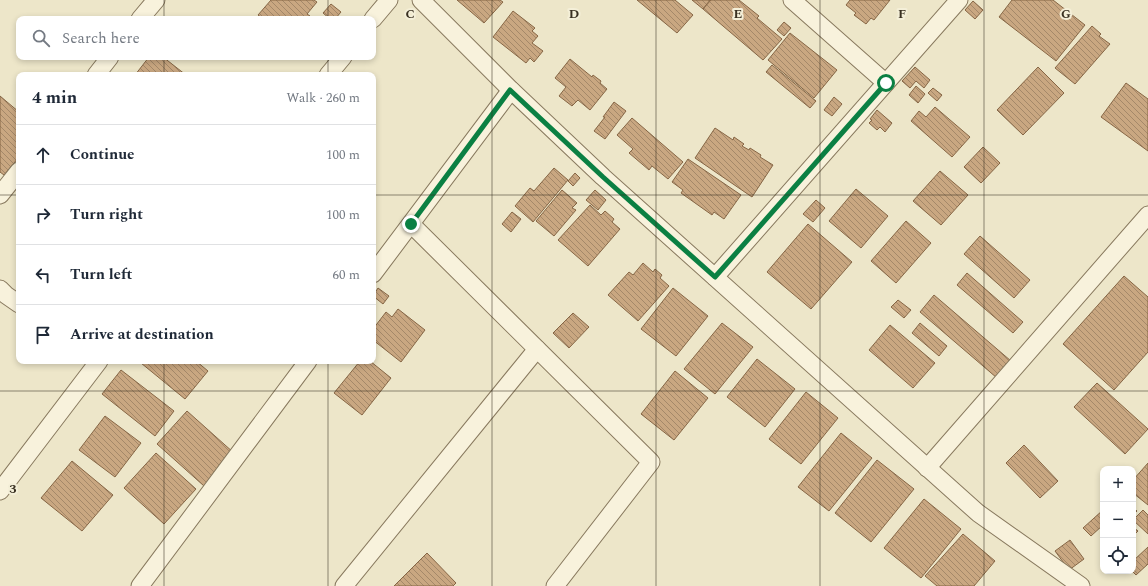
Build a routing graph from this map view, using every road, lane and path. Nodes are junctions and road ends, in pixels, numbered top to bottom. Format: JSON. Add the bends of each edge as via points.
{"nodes":[{"id":1,"x":156,"y":0,"type":"edge"},
{"id":2,"x":389,"y":0,"type":"edge"},
{"id":3,"x":421,"y":0,"type":"edge"},
{"id":4,"x":792,"y":0,"type":"edge"},
{"id":5,"x":959,"y":0,"type":"edge"},
{"id":6,"x":143,"y":16,"type":"edge"},
{"id":7,"x":376,"y":16,"type":"edge"},
{"id":8,"x":108,"y":60,"type":"edge"},
{"id":9,"x":340,"y":60,"type":"edge"},
{"id":10,"x":98,"y":72,"type":"edge"},
{"id":11,"x":330,"y":72,"type":"edge"},
{"id":12,"x":886,"y":83,"type":"junction"},
{"id":13,"x":510,"y":90,"type":"junction"},
{"id":14,"x":16,"y":175,"type":"edge"},
{"id":15,"x":0,"y":195,"type":"edge"},
{"id":16,"x":1148,"y":215,"type":"edge"},
{"id":17,"x":411,"y":224,"type":"junction"},
{"id":18,"x":376,"y":270,"type":"edge"},
{"id":19,"x":715,"y":277,"type":"junction"},
{"id":20,"x":0,"y":290,"type":"edge"},
{"id":21,"x":16,"y":302,"type":"edge"},
{"id":22,"x":537,"y":349,"type":"junction"},
{"id":23,"x":97,"y":364,"type":"edge"},
{"id":24,"x":306,"y":364,"type":"edge"},
{"id":25,"x":927,"y":468,"type":"junction"},
{"id":26,"x":0,"y":491,"type":"edge"},
{"id":27,"x":140,"y":586,"type":"edge"},
{"id":28,"x":344,"y":586,"type":"edge"},
{"id":29,"x":555,"y":586,"type":"edge"},
{"id":30,"x":1081,"y":586,"type":"edge"}],
"edges":[{"from":1,"to":6,"type":"street"},
{"from":2,"to":7,"type":"street"},
{"from":3,"to":13,"type":"street"},
{"from":4,"to":12,"type":"street"},
{"from":5,"to":12,"type":"street"},
{"from":8,"to":10,"type":"street"},
{"from":9,"to":11,"type":"street"},
{"from":12,"to":19,"type":"street"},
{"from":13,"to":17,"type":"street"},
{"from":13,"to":19,"type":"street"},
{"from":14,"to":15,"type":"street"},
{"from":16,"to":25,"type":"street"},
{"from":17,"to":18,"type":"street"},
{"from":17,"to":22,"type":"street"},
{"from":19,"to":25,"type":"street"},
{"from":20,"to":21,"type":"street"},
{"from":22,"to":28,"type":"street"},
{"from":22,"to":29,"type":"street","via":[[651,462]]},
{"from":23,"to":26,"type":"street"},
{"from":24,"to":27,"type":"street"},
{"from":25,"to":30,"type":"street","via":[[978,514]]}]}
